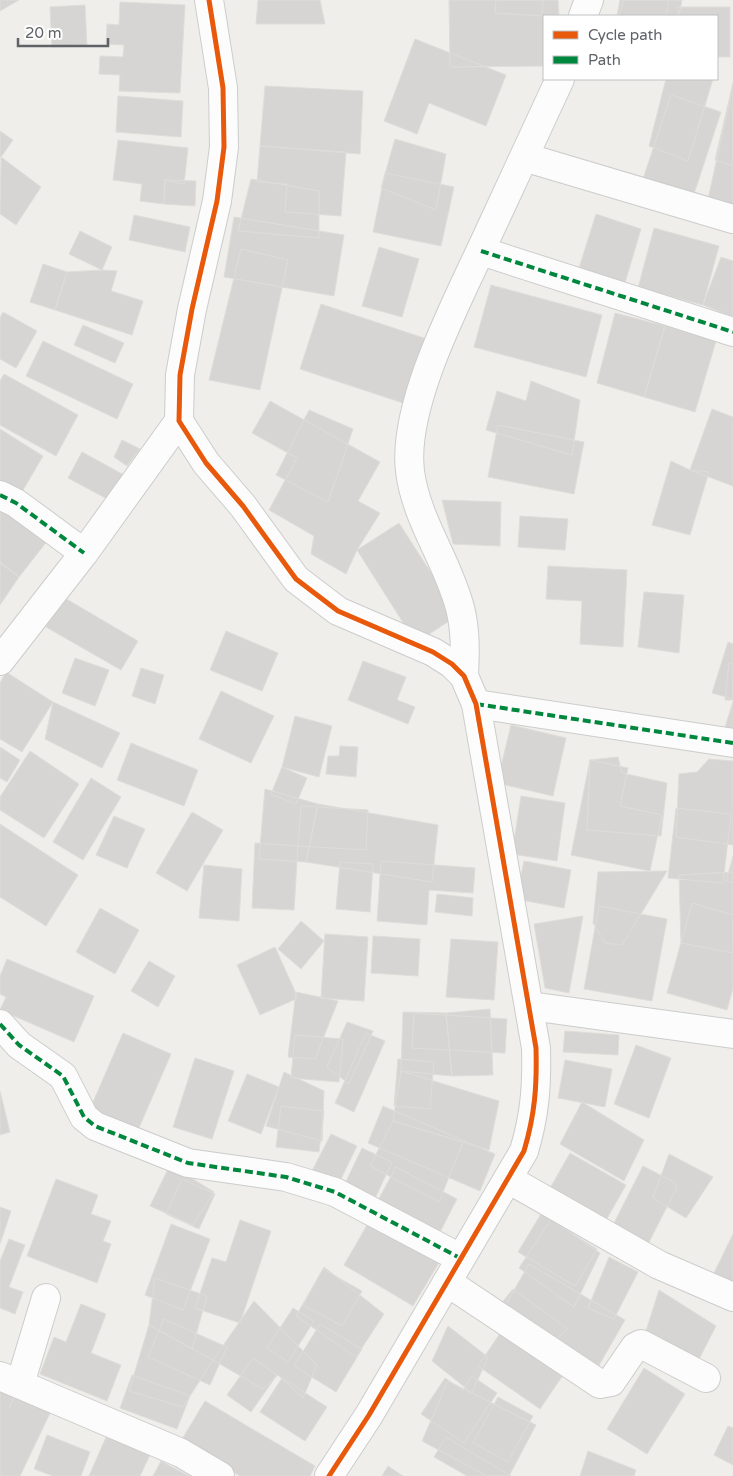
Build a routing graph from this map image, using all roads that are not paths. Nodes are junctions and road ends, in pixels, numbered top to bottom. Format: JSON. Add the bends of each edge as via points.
{"nodes":[{"id":1,"x":209,"y":0,"type":"edge"},
{"id":2,"x":589,"y":0,"type":"edge"},
{"id":3,"x":583,"y":15,"type":"edge"},
{"id":4,"x":560,"y":80,"type":"edge"},
{"id":5,"x":524,"y":156,"type":"junction"},
{"id":6,"x":733,"y":219,"type":"edge"},
{"id":7,"x":481,"y":250,"type":"junction"},
{"id":8,"x":733,"y":332,"type":"edge"},
{"id":9,"x":179,"y":420,"type":"junction"},
{"id":10,"x":0,"y":495,"type":"edge"},
{"id":11,"x":84,"y":553,"type":"junction"},
{"id":12,"x":0,"y":661,"type":"edge"},
{"id":13,"x":464,"y":676,"type":"junction"},
{"id":14,"x":476,"y":704,"type":"junction"},
{"id":15,"x":733,"y":743,"type":"edge"},
{"id":16,"x":530,"y":1006,"type":"junction"},
{"id":17,"x":0,"y":1024,"type":"edge"},
{"id":18,"x":733,"y":1034,"type":"edge"},
{"id":19,"x":508,"y":1179,"type":"junction"},
{"id":20,"x":460,"y":1258,"type":"junction"},
{"id":21,"x":447,"y":1282,"type":"junction"},
{"id":22,"x":733,"y":1297,"type":"edge"},
{"id":23,"x":46,"y":1298,"type":"dead end"},
{"id":24,"x":706,"y":1378,"type":"dead end"},
{"id":25,"x":10,"y":1380,"type":"edge"},
{"id":26,"x":220,"y":1476,"type":"edge"},
{"id":27,"x":329,"y":1476,"type":"edge"}],
"edges":[{"from":1,"to":9,"type":"street","via":[[223,88],[224,147],[217,202],[182,366]]},
{"from":2,"to":3,"type":"street"},
{"from":4,"to":5,"type":"street"},
{"from":5,"to":6,"type":"street"},
{"from":5,"to":7,"type":"street"},
{"from":7,"to":8,"type":"street"},
{"from":7,"to":13,"type":"street","via":[[442,333],[419,399],[410,443],[410,470],[415,496],[460,607],[465,628]]},
{"from":9,"to":11,"type":"street"},
{"from":9,"to":13,"type":"street","via":[[206,463],[243,506],[296,579],[338,611],[432,652]]},
{"from":10,"to":11,"type":"street","via":[[16,503]]},
{"from":11,"to":12,"type":"street"},
{"from":13,"to":14,"type":"street"},
{"from":14,"to":15,"type":"street"},
{"from":14,"to":16,"type":"street"},
{"from":16,"to":18,"type":"street"},
{"from":16,"to":19,"type":"street","via":[[536,1048],[534,1119],[524,1151]]},
{"from":17,"to":20,"type":"street","via":[[19,1045],[63,1076],[84,1117],[95,1126],[188,1163],[286,1177],[335,1192]]},
{"from":19,"to":20,"type":"street"},
{"from":19,"to":22,"type":"street","via":[[659,1265]]},
{"from":20,"to":21,"type":"street"},
{"from":21,"to":24,"type":"street","via":[[600,1384],[611,1382],[641,1344]]},
{"from":21,"to":27,"type":"street"},
{"from":23,"to":25,"type":"street"},
{"from":25,"to":26,"type":"street","via":[[181,1453]]}]}
